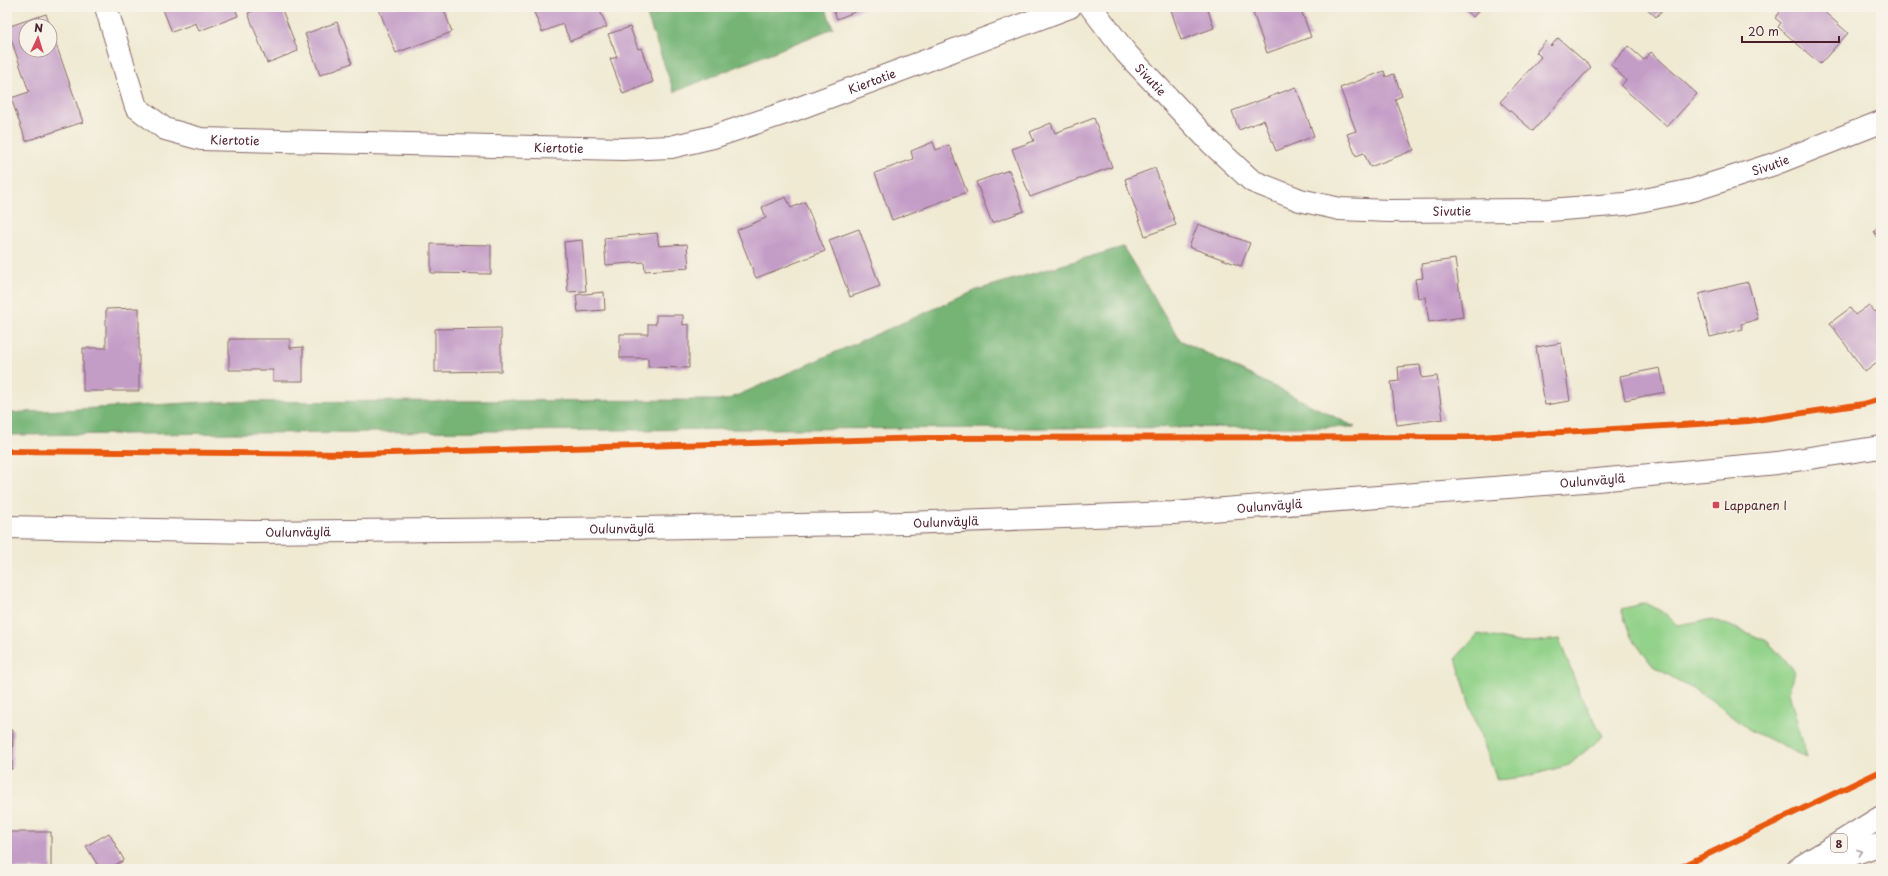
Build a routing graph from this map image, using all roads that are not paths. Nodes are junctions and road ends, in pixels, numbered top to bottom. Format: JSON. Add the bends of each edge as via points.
{"nodes":[{"id":1,"x":106,"y":7,"type":"edge"},
{"id":2,"x":1070,"y":7,"type":"edge"},
{"id":3,"x":1091,"y":7,"type":"edge"},
{"id":4,"x":1881,"y":122,"type":"edge"},
{"id":5,"x":1881,"y":447,"type":"edge"},
{"id":6,"x":7,"y":527,"type":"edge"},
{"id":7,"x":1881,"y":817,"type":"edge"},
{"id":8,"x":1881,"y":844,"type":"edge"},
{"id":9,"x":1797,"y":869,"type":"edge"},
{"id":10,"x":1812,"y":869,"type":"edge"}],
"edges":[{"from":1,"to":2,"type":"main road","name":"Kiertotie","via":[[136,107],[166,129],[201,139],[623,149],[671,147],[713,137],[802,108]]},
{"from":3,"to":4,"type":"main road","name":"Sivutie","via":[[1126,53],[1212,144],[1252,181],[1300,200],[1340,209],[1550,210],[1625,204],[1692,190],[1774,164]]},
{"from":5,"to":6,"type":"main road","name":"Oulunväylä","via":[[1777,464],[1173,513],[639,528],[253,532]]},
{"from":7,"to":9,"type":"main road","number":"8"},
{"from":10,"to":8,"type":"main road","number":"8","one_way":true}]}
